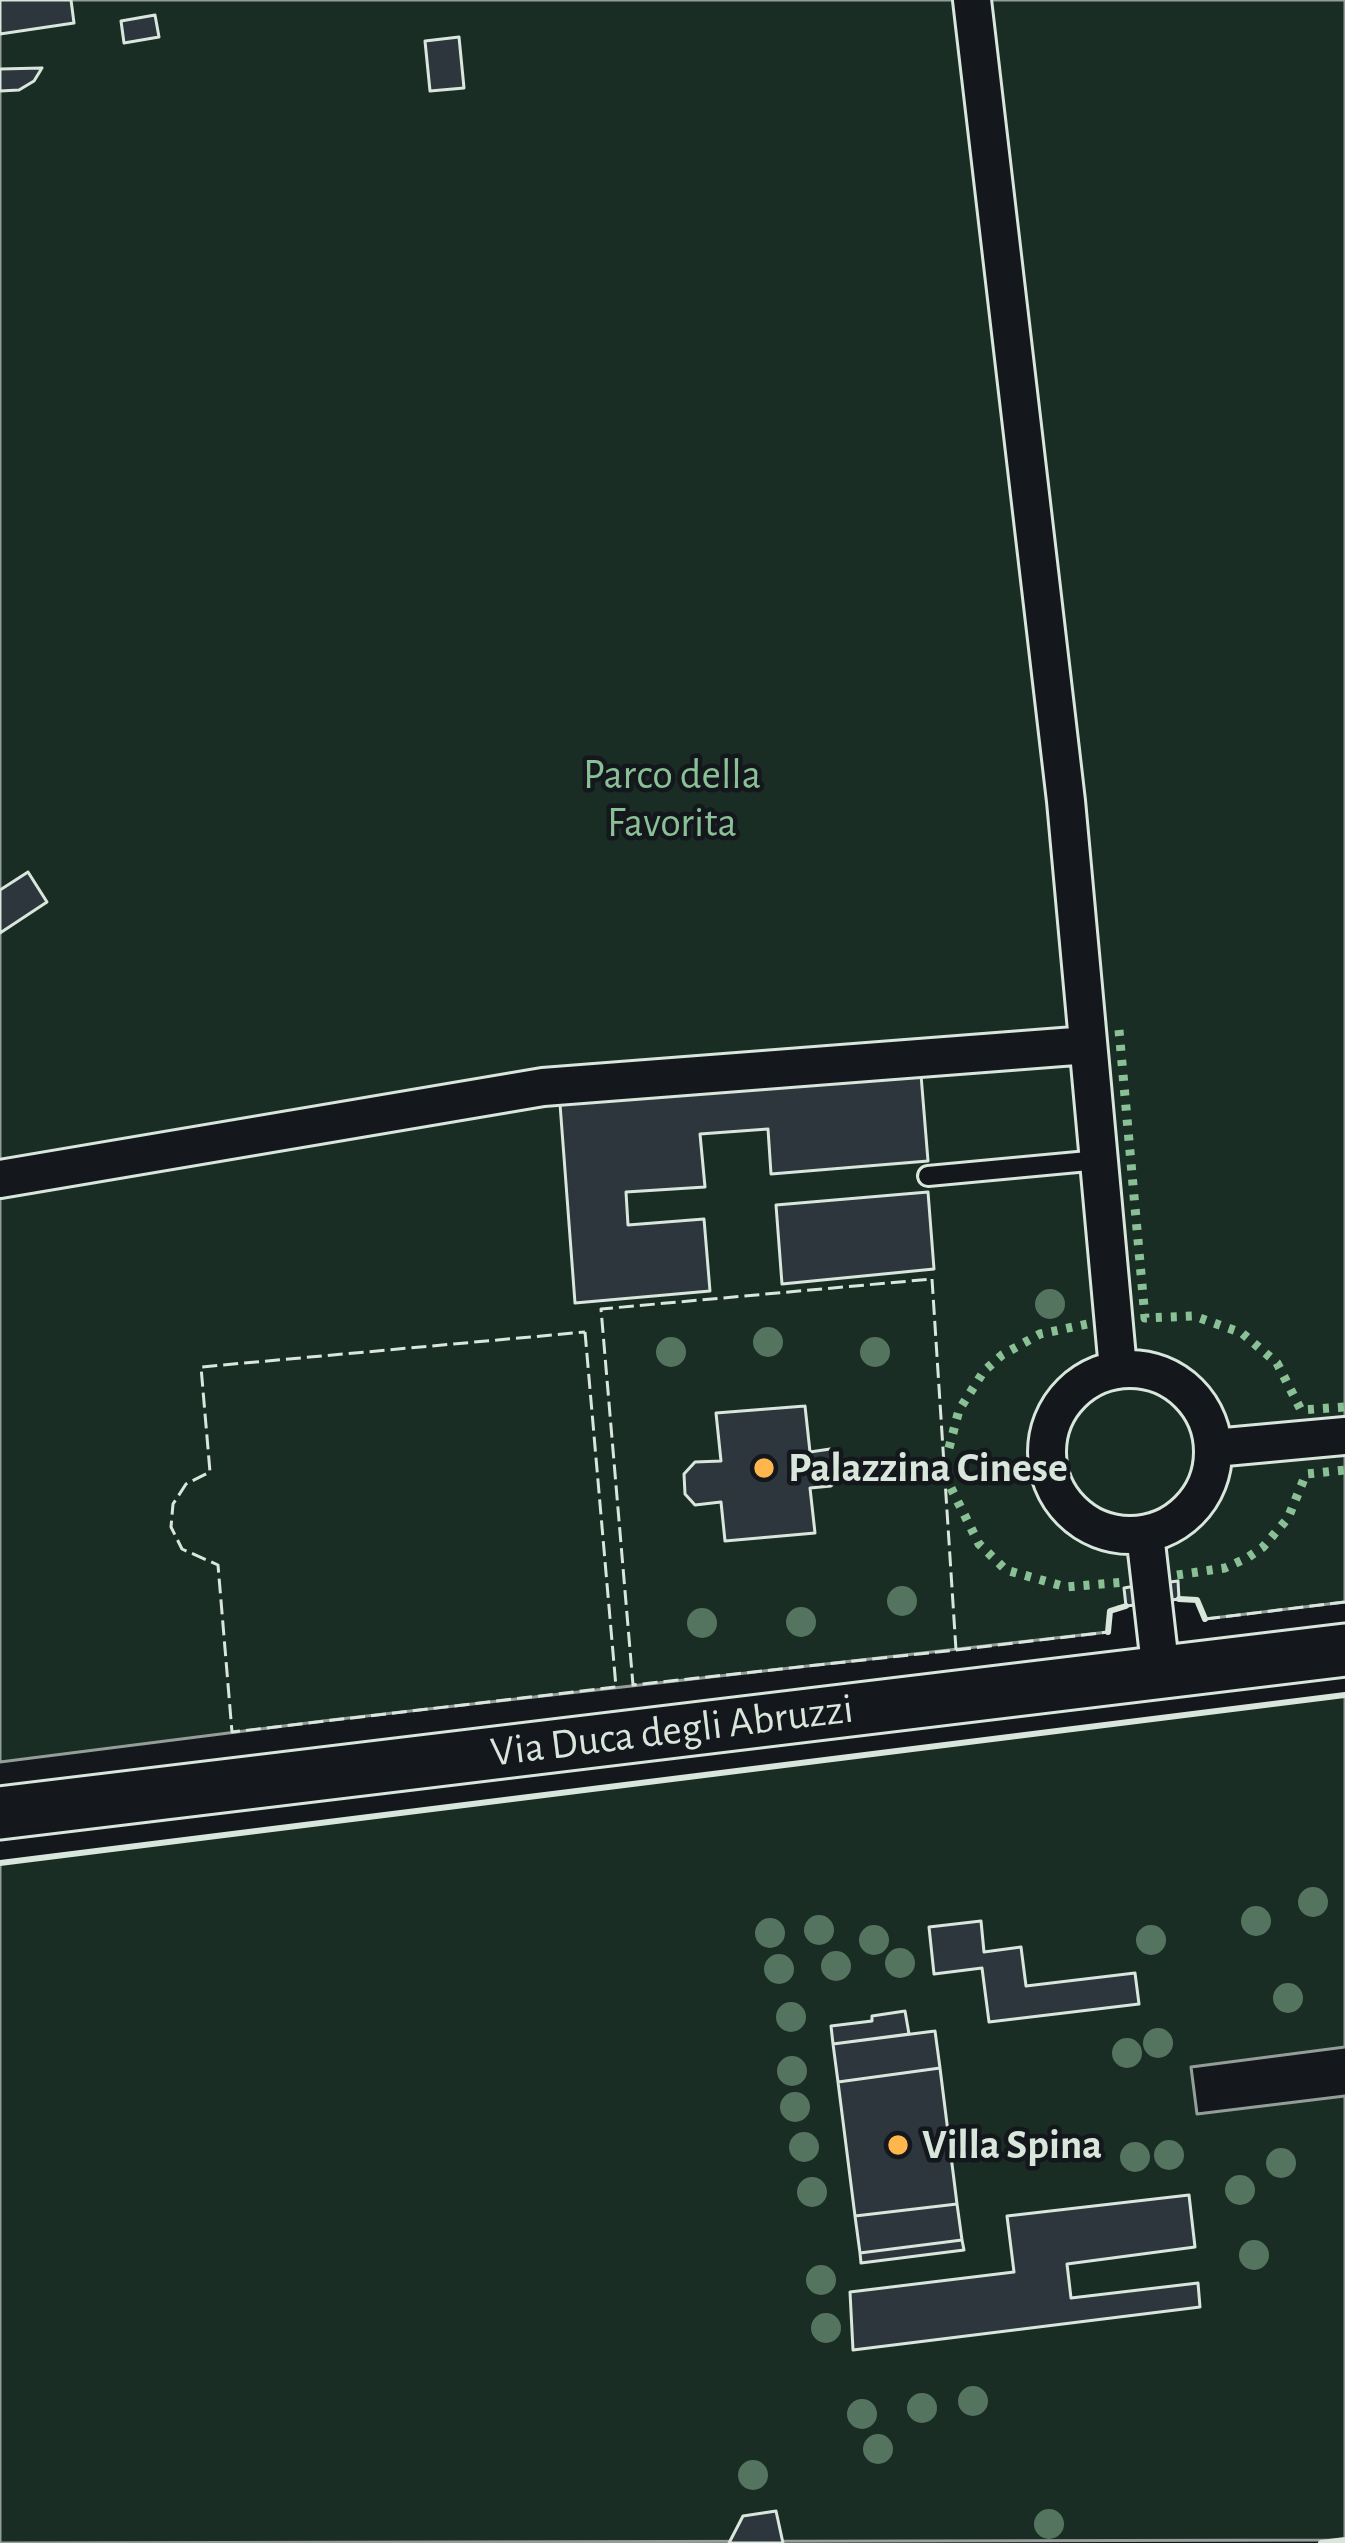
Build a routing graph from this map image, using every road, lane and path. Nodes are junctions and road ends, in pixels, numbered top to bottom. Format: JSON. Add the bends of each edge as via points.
{"nodes":[{"id":1,"x":972,"y":0,"type":"edge"},
{"id":2,"x":1088,"y":1045,"type":"junction"},
{"id":3,"x":1099,"y":1160,"type":"junction"},
{"id":4,"x":928,"y":1176,"type":"dead end"},
{"id":5,"x":0,"y":1179,"type":"edge"},
{"id":6,"x":1118,"y":1369,"type":"junction"},
{"id":7,"x":1345,"y":1436,"type":"edge"},
{"id":8,"x":1214,"y":1448,"type":"junction"},
{"id":9,"x":1145,"y":1534,"type":"junction"},
{"id":10,"x":1345,"y":1650,"type":"edge"},
{"id":11,"x":1161,"y":1673,"type":"junction"},
{"id":12,"x":0,"y":1813,"type":"edge"}],
"edges":[{"from":1,"to":2,"type":"street"},
{"from":2,"to":3,"type":"street"},
{"from":2,"to":5,"type":"street","via":[[543,1087]]},
{"from":3,"to":4,"type":"lane"},
{"from":3,"to":6,"type":"street"},
{"from":6,"to":8,"type":"street","via":[[1172,1379],[1208,1420]]},
{"from":6,"to":9,"type":"street","via":[[1074,1390],[1049,1432],[1047,1456],[1062,1500],[1078,1517],[1099,1529]]},
{"from":7,"to":8,"type":"street"},
{"from":8,"to":9,"type":"street","via":[[1202,1494],[1187,1513]]},
{"from":9,"to":11,"type":"street"},
{"from":10,"to":11,"type":"street","name":"Via Duca degli Abruzzi"},
{"from":11,"to":12,"type":"street","name":"Via Duca degli Abruzzi"}]}
